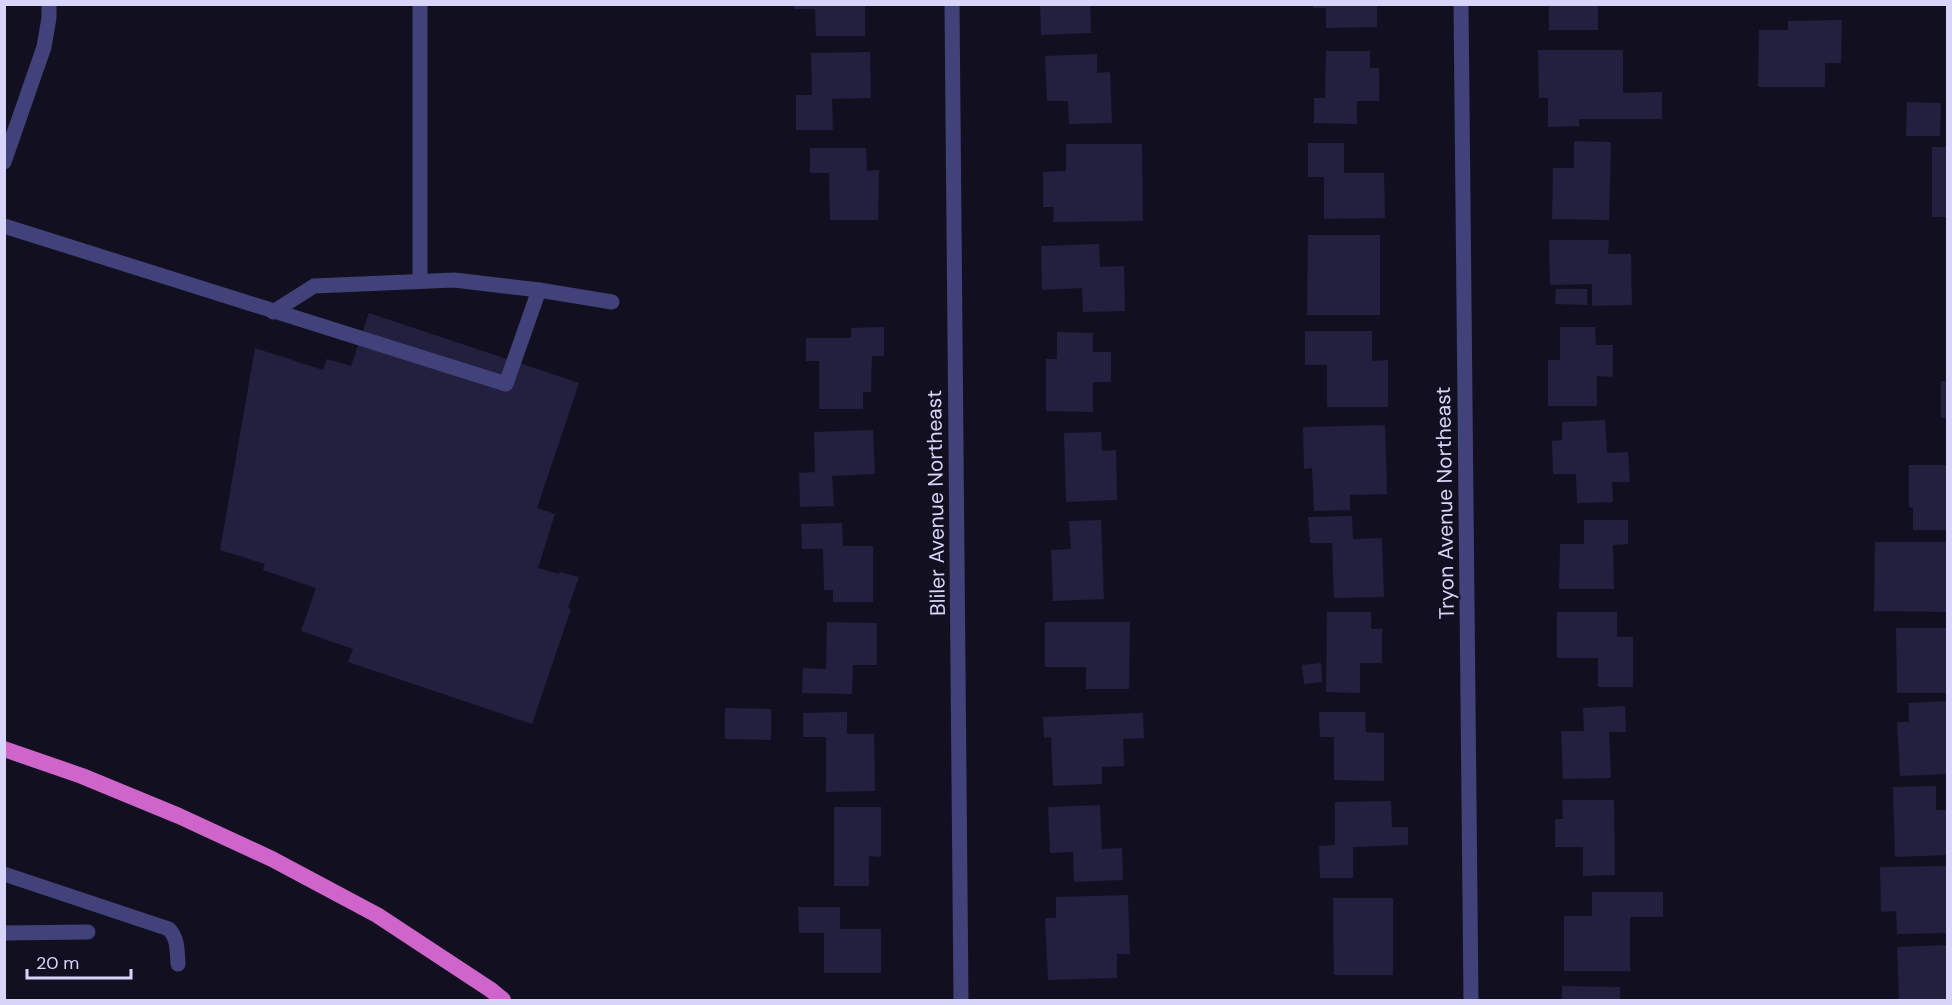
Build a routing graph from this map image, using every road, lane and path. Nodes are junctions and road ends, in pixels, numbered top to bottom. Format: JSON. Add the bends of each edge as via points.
{"nodes":[{"id":1,"x":49,"y":4,"type":"edge"},
{"id":2,"x":420,"y":4,"type":"edge"},
{"id":3,"x":952,"y":4,"type":"edge"},
{"id":4,"x":1461,"y":4,"type":"edge"},
{"id":5,"x":4,"y":162,"type":"edge"},
{"id":6,"x":4,"y":226,"type":"edge"},
{"id":7,"x":420,"y":281,"type":"junction"},
{"id":8,"x":538,"y":290,"type":"junction"},
{"id":9,"x":612,"y":302,"type":"dead end"},
{"id":10,"x":273,"y":312,"type":"junction"},
{"id":11,"x":4,"y":749,"type":"edge"},
{"id":12,"x":4,"y":874,"type":"edge"},
{"id":13,"x":88,"y":932,"type":"dead end"},
{"id":14,"x":4,"y":933,"type":"edge"},
{"id":15,"x":178,"y":964,"type":"dead end"},
{"id":16,"x":496,"y":997,"type":"edge"},
{"id":17,"x":961,"y":1000,"type":"edge"},
{"id":18,"x":1471,"y":1000,"type":"edge"}],
"edges":[{"from":1,"to":5,"type":"street","via":[[44,47]]},
{"from":2,"to":7,"type":"street"},
{"from":3,"to":17,"type":"street","name":"Bliler Avenue Northeast"},
{"from":4,"to":18,"type":"street","name":"Tryon Avenue Northeast"},
{"from":6,"to":10,"type":"street"},
{"from":7,"to":8,"type":"street","via":[[454,279]]},
{"from":7,"to":10,"type":"street","via":[[314,286]]},
{"from":8,"to":9,"type":"street"},
{"from":8,"to":10,"type":"street","via":[[506,384]]},
{"from":11,"to":16,"type":"highway","via":[[104,784],[272,859],[377,915]]},
{"from":12,"to":15,"type":"street","via":[[169,929],[177,941]]},
{"from":13,"to":14,"type":"street"}]}
